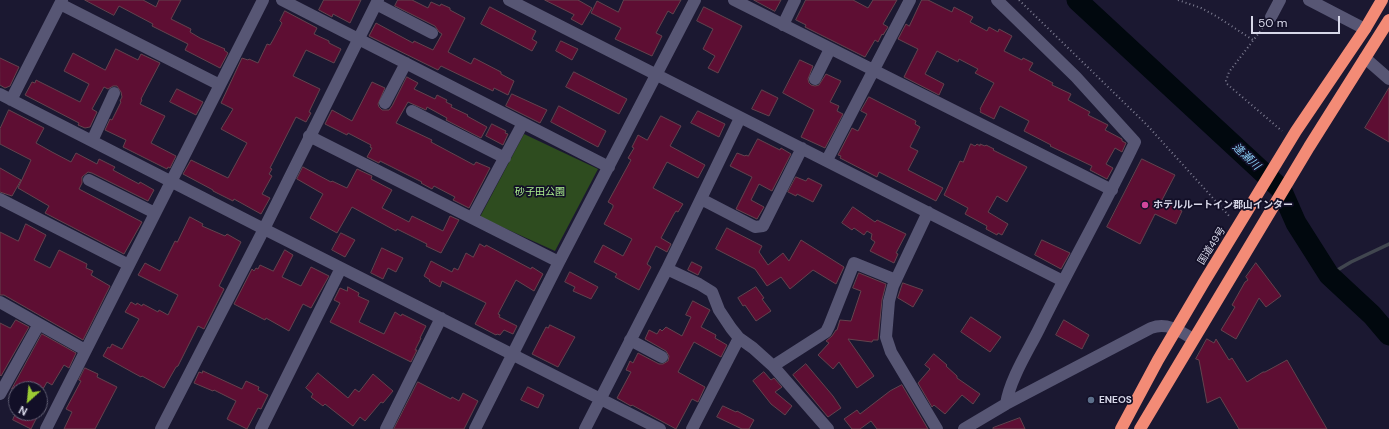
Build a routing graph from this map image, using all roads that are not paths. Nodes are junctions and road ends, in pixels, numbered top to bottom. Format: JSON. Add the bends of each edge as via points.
{"nodes":[{"id":1,"x":264,"y":0,"type":"edge"},
{"id":2,"x":282,"y":0,"type":"edge"},
{"id":3,"x":509,"y":0,"type":"edge"},
{"id":4,"x":695,"y":0,"type":"edge"},
{"id":5,"x":734,"y":0,"type":"edge"},
{"id":6,"x":795,"y":0,"type":"edge"},
{"id":7,"x":910,"y":0,"type":"edge"},
{"id":8,"x":997,"y":0,"type":"edge"},
{"id":9,"x":1280,"y":0,"type":"edge"},
{"id":10,"x":1309,"y":0,"type":"edge"},
{"id":11,"x":1382,"y":0,"type":"edge"},
{"id":12,"x":61,"y":2,"type":"edge"},
{"id":13,"x":377,"y":2,"type":"edge"},
{"id":14,"x":1272,"y":16,"type":"road end"},
{"id":15,"x":1389,"y":20,"type":"edge"},
{"id":16,"x":783,"y":25,"type":"junction"},
{"id":17,"x":1365,"y":29,"type":"junction"},
{"id":18,"x":432,"y":33,"type":"dead end"},
{"id":19,"x":359,"y":39,"type":"junction"},
{"id":20,"x":830,"y":49,"type":"junction"},
{"id":21,"x":1365,"y":58,"type":"junction"},
{"id":22,"x":406,"y":63,"type":"junction"},
{"id":23,"x":874,"y":70,"type":"junction"},
{"id":24,"x":656,"y":75,"type":"junction"},
{"id":25,"x":815,"y":79,"type":"dead end"},
{"id":26,"x":1389,"y":79,"type":"edge"},
{"id":27,"x":220,"y":85,"type":"junction"},
{"id":28,"x":114,"y":93,"type":"dead end"},
{"id":29,"x":0,"y":94,"type":"edge"},
{"id":30,"x":11,"y":100,"type":"junction"},
{"id":31,"x":385,"y":103,"type":"dead end"},
{"id":32,"x":412,"y":111,"type":"dead end"},
{"id":33,"x":740,"y":118,"type":"junction"},
{"id":34,"x":523,"y":123,"type":"junction"},
{"id":35,"x":309,"y":136,"type":"junction"},
{"id":36,"x":92,"y":141,"type":"junction"},
{"id":37,"x":802,"y":148,"type":"junction"},
{"id":38,"x":504,"y":158,"type":"junction"},
{"id":39,"x":827,"y":160,"type":"junction"},
{"id":40,"x":609,"y":167,"type":"junction"},
{"id":41,"x":89,"y":180,"type":"dead end"},
{"id":42,"x":171,"y":182,"type":"junction"},
{"id":43,"x":1112,"y":190,"type":"junction"},
{"id":44,"x":701,"y":199,"type":"junction"},
{"id":45,"x":0,"y":200,"type":"edge"},
{"id":46,"x":928,"y":212,"type":"junction"},
{"id":47,"x":155,"y":213,"type":"junction"},
{"id":48,"x":472,"y":218,"type":"junction"},
{"id":49,"x":264,"y":229,"type":"junction"},
{"id":50,"x":559,"y":262,"type":"junction"},
{"id":51,"x":129,"y":265,"type":"junction"},
{"id":52,"x":341,"y":268,"type":"junction"},
{"id":53,"x":667,"y":269,"type":"junction"},
{"id":54,"x":896,"y":280,"type":"junction"},
{"id":55,"x":1063,"y":281,"type":"junction"},
{"id":56,"x":0,"y":302,"type":"edge"},
{"id":57,"x":441,"y":318,"type":"junction"},
{"id":58,"x":39,"y":324,"type":"junction"},
{"id":59,"x":1176,"y":330,"type":"junction"},
{"id":60,"x":739,"y":338,"type":"junction"},
{"id":61,"x":1193,"y":339,"type":"junction"},
{"id":62,"x":630,"y":340,"type":"junction"},
{"id":63,"x":85,"y":350,"type":"junction"},
{"id":64,"x":513,"y":354,"type":"junction"},
{"id":65,"x":662,"y":357,"type":"dead end"},
{"id":66,"x":773,"y":366,"type":"junction"},
{"id":67,"x":0,"y":394,"type":"edge"},
{"id":68,"x":600,"y":399,"type":"junction"},
{"id":69,"x":1006,"y":404,"type":"junction"},
{"id":70,"x":46,"y":429,"type":"edge"},
{"id":71,"x":161,"y":429,"type":"edge"},
{"id":72,"x":261,"y":429,"type":"edge"},
{"id":73,"x":386,"y":429,"type":"edge"},
{"id":74,"x":475,"y":429,"type":"edge"},
{"id":75,"x":585,"y":429,"type":"edge"},
{"id":76,"x":660,"y":429,"type":"edge"},
{"id":77,"x":692,"y":429,"type":"edge"},
{"id":78,"x":828,"y":429,"type":"edge"},
{"id":79,"x":937,"y":429,"type":"edge"},
{"id":80,"x":964,"y":429,"type":"edge"},
{"id":81,"x":1121,"y":429,"type":"edge"},
{"id":82,"x":1140,"y":429,"type":"edge"}],
"edges":[{"from":1,"to":27,"type":"street"},
{"from":2,"to":19,"type":"street"},
{"from":3,"to":24,"type":"street"},
{"from":4,"to":24,"type":"street"},
{"from":5,"to":16,"type":"street"},
{"from":6,"to":16,"type":"street"},
{"from":7,"to":23,"type":"street"},
{"from":8,"to":43,"type":"street","via":[[1076,77],[1135,142]]},
{"from":9,"to":14,"type":"street"},
{"from":10,"to":17,"type":"street"},
{"from":11,"to":17,"type":"highway","name":"国道49号"},
{"from":12,"to":27,"type":"street"},
{"from":12,"to":30,"type":"street"},
{"from":13,"to":18,"type":"street"},
{"from":13,"to":19,"type":"street"},
{"from":15,"to":21,"type":"highway"},
{"from":16,"to":20,"type":"street"},
{"from":17,"to":59,"type":"highway","name":"国道49号","via":[[1296,131]]},
{"from":19,"to":22,"type":"street"},
{"from":19,"to":35,"type":"street"},
{"from":20,"to":23,"type":"street"},
{"from":20,"to":25,"type":"street"},
{"from":21,"to":26,"type":"street"},
{"from":21,"to":61,"type":"highway","via":[[1308,147]]},
{"from":22,"to":31,"type":"street"},
{"from":22,"to":34,"type":"street"},
{"from":23,"to":39,"type":"street"},
{"from":23,"to":43,"type":"street"},
{"from":24,"to":33,"type":"street"},
{"from":24,"to":40,"type":"street"},
{"from":27,"to":42,"type":"street"},
{"from":28,"to":36,"type":"street"},
{"from":29,"to":30,"type":"street"},
{"from":30,"to":36,"type":"street"},
{"from":32,"to":38,"type":"street"},
{"from":33,"to":37,"type":"street"},
{"from":33,"to":44,"type":"street"},
{"from":34,"to":38,"type":"street"},
{"from":34,"to":40,"type":"street"},
{"from":35,"to":48,"type":"street"},
{"from":35,"to":49,"type":"street"},
{"from":36,"to":42,"type":"street"},
{"from":37,"to":39,"type":"street"},
{"from":37,"to":44,"type":"street","via":[[763,226],[755,227]]},
{"from":38,"to":48,"type":"street"},
{"from":39,"to":46,"type":"street"},
{"from":40,"to":50,"type":"street"},
{"from":41,"to":47,"type":"street"},
{"from":42,"to":47,"type":"street"},
{"from":42,"to":49,"type":"street"},
{"from":43,"to":55,"type":"street"},
{"from":44,"to":53,"type":"street"},
{"from":45,"to":51,"type":"street"},
{"from":46,"to":54,"type":"street"},
{"from":46,"to":55,"type":"street"},
{"from":47,"to":51,"type":"street"},
{"from":48,"to":50,"type":"street"},
{"from":49,"to":52,"type":"street"},
{"from":49,"to":71,"type":"street"},
{"from":50,"to":64,"type":"street"},
{"from":51,"to":63,"type":"street"},
{"from":52,"to":57,"type":"street"},
{"from":52,"to":72,"type":"street"},
{"from":53,"to":60,"type":"street","via":[[712,292],[719,310]]},
{"from":53,"to":62,"type":"street"},
{"from":54,"to":66,"type":"street","via":[[854,263],[826,332]]},
{"from":54,"to":79,"type":"street","via":[[889,301],[886,337],[888,346]]},
{"from":55,"to":69,"type":"street","via":[[1017,374]]},
{"from":56,"to":58,"type":"street"},
{"from":57,"to":64,"type":"street"},
{"from":57,"to":73,"type":"street"},
{"from":58,"to":63,"type":"street"},
{"from":58,"to":67,"type":"street"},
{"from":59,"to":61,"type":"street"},
{"from":59,"to":69,"type":"street","via":[[1163,325],[1151,328]]},
{"from":59,"to":81,"type":"highway","name":"国道49号"},
{"from":60,"to":66,"type":"street"},
{"from":60,"to":77,"type":"street"},
{"from":61,"to":82,"type":"highway"},
{"from":62,"to":65,"type":"street"},
{"from":62,"to":68,"type":"street"},
{"from":63,"to":70,"type":"street"},
{"from":64,"to":68,"type":"street"},
{"from":64,"to":74,"type":"street"},
{"from":66,"to":78,"type":"street"},
{"from":68,"to":75,"type":"street"},
{"from":68,"to":76,"type":"street"},
{"from":69,"to":80,"type":"street"}]}
